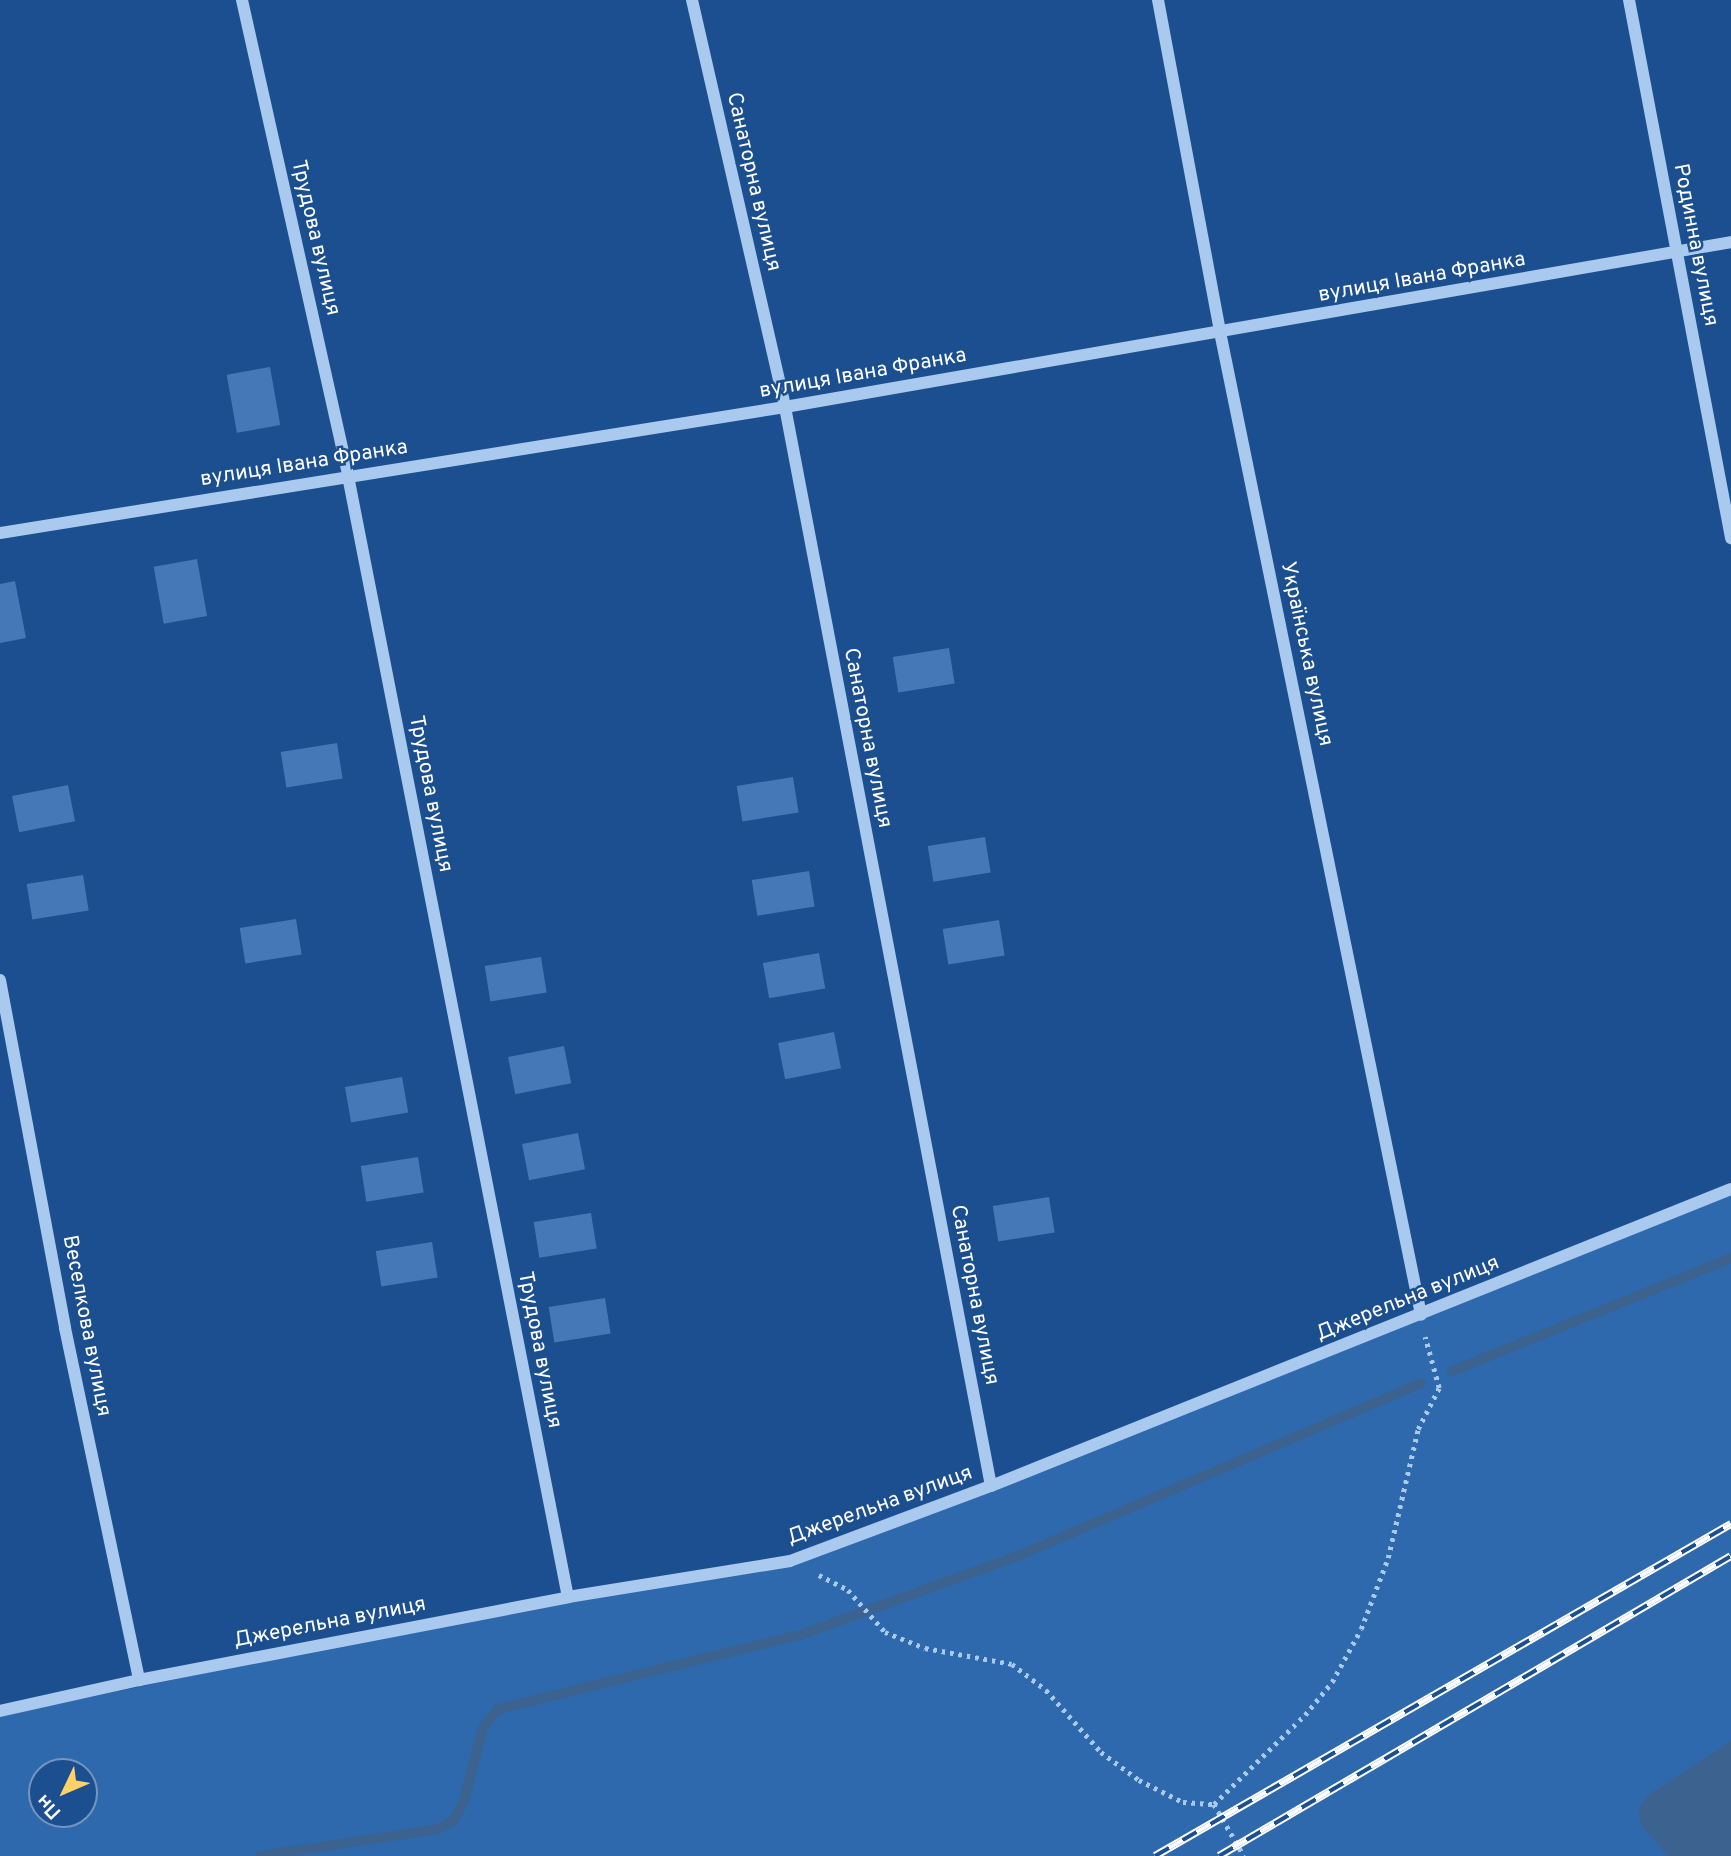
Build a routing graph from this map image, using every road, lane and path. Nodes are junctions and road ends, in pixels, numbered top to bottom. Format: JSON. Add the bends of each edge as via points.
{"nodes":[{"id":1,"x":242,"y":0,"type":"edge"},
{"id":2,"x":692,"y":0,"type":"edge"},
{"id":3,"x":1158,"y":0,"type":"edge"},
{"id":4,"x":1629,"y":0,"type":"edge"},
{"id":5,"x":1731,"y":242,"type":"edge"},
{"id":6,"x":1677,"y":252,"type":"junction"},
{"id":7,"x":1220,"y":332,"type":"junction"},
{"id":8,"x":785,"y":407,"type":"junction"},
{"id":9,"x":348,"y":476,"type":"junction"},
{"id":10,"x":0,"y":533,"type":"edge"},
{"id":11,"x":1731,"y":538,"type":"edge"},
{"id":12,"x":0,"y":980,"type":"edge"},
{"id":13,"x":1731,"y":1189,"type":"edge"},
{"id":14,"x":1421,"y":1315,"type":"junction"},
{"id":15,"x":990,"y":1486,"type":"junction"},
{"id":16,"x":790,"y":1561,"type":"junction"},
{"id":17,"x":568,"y":1597,"type":"junction"},
{"id":18,"x":139,"y":1680,"type":"junction"},
{"id":19,"x":0,"y":1711,"type":"edge"},
{"id":20,"x":1214,"y":1804,"type":"junction"},
{"id":21,"x":1244,"y":1856,"type":"edge"}],
"edges":[{"from":1,"to":9,"type":"street","name":"Трудова вулиця"},
{"from":2,"to":8,"type":"street","name":"Санаторна вулиця"},
{"from":3,"to":7,"type":"street","name":"Українська вулиця"},
{"from":4,"to":6,"type":"street","name":"Родинна вулиця"},
{"from":5,"to":6,"type":"street","name":"вулиця Івана Франка"},
{"from":6,"to":7,"type":"street","name":"вулиця Івана Франка"},
{"from":6,"to":11,"type":"street","name":"Родинна вулиця"},
{"from":7,"to":8,"type":"street","name":"вулиця Івана Франка"},
{"from":7,"to":14,"type":"street","name":"Українська вулиця"},
{"from":8,"to":9,"type":"street","name":"вулиця Івана Франка"},
{"from":8,"to":15,"type":"street","name":"Санаторна вулиця"},
{"from":9,"to":10,"type":"street","name":"вулиця Івана Франка"},
{"from":9,"to":17,"type":"street","name":"Трудова вулиця"},
{"from":12,"to":18,"type":"street","name":"Веселкова вулиця","via":[[65,1328]]},
{"from":13,"to":14,"type":"street","name":"Джерельна вулиця"},
{"from":14,"to":15,"type":"street","name":"Джерельна вулиця"},
{"from":14,"to":20,"type":"path","via":[[1439,1388],[1418,1429],[1388,1558],[1361,1629],[1332,1682],[1305,1715]]},
{"from":15,"to":16,"type":"street","name":"Джерельна вулиця"},
{"from":16,"to":17,"type":"street","name":"Джерельна вулиця"},
{"from":16,"to":20,"type":"path","via":[[848,1590],[885,1632],[925,1648],[1012,1664],[1046,1690],[1101,1752],[1139,1780],[1183,1802]]},
{"from":17,"to":18,"type":"street","name":"Джерельна вулиця"},
{"from":18,"to":19,"type":"street","name":"Джерельна вулиця"},
{"from":20,"to":21,"type":"path"}]}
